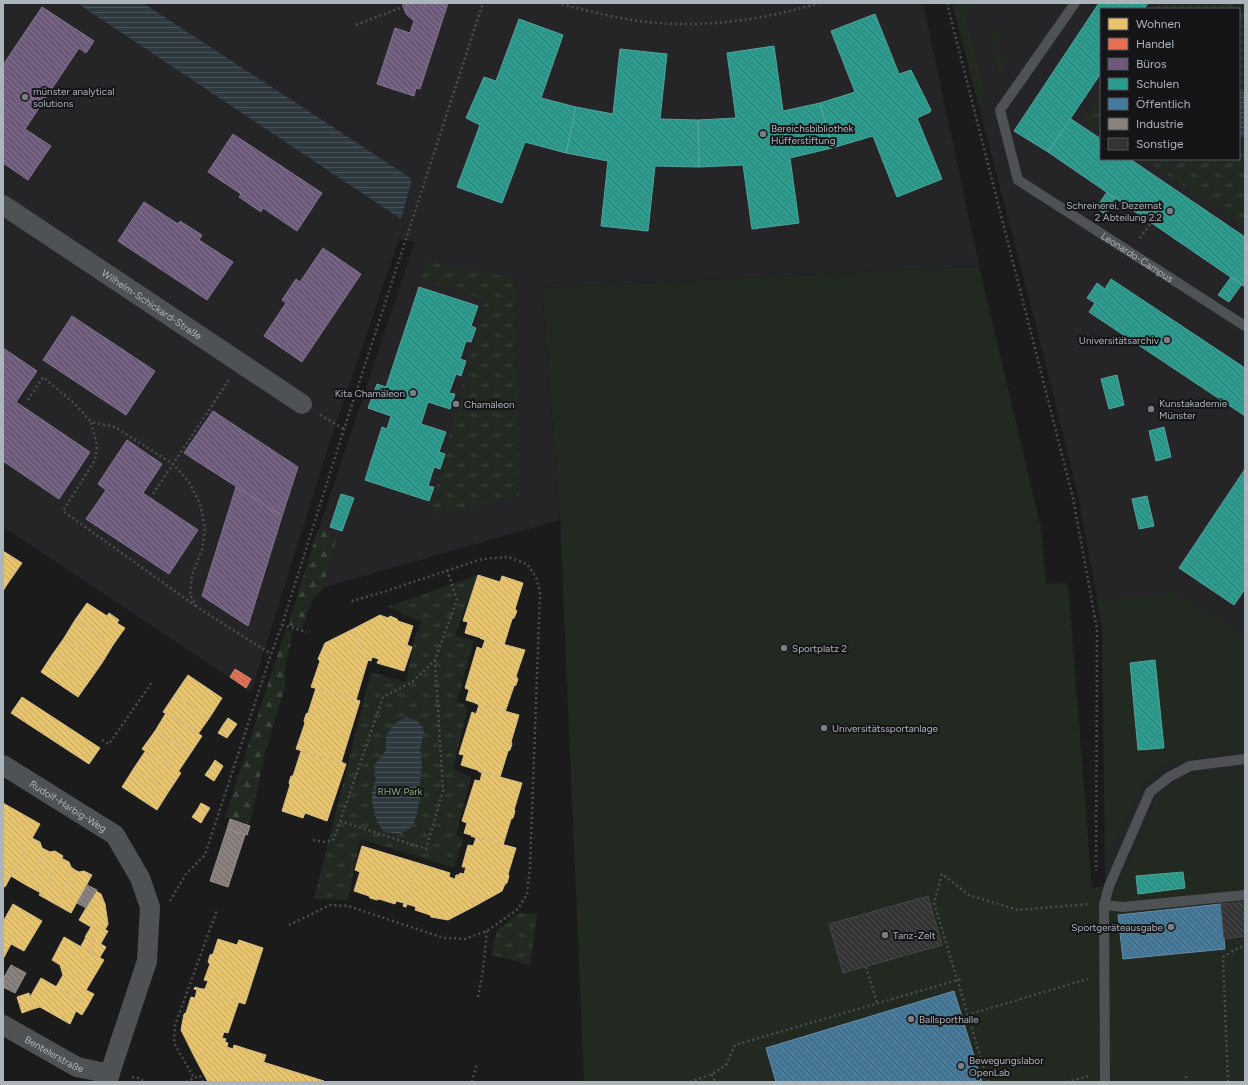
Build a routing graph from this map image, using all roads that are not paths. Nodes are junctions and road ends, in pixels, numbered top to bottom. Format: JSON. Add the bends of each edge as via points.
{"nodes":[{"id":1,"x":1075,"y":3,"type":"edge"},
{"id":2,"x":3,"y":205,"type":"edge"},
{"id":3,"x":1245,"y":326,"type":"edge"},
{"id":4,"x":302,"y":404,"type":"road end"},
{"id":5,"x":1245,"y":759,"type":"edge"},
{"id":6,"x":3,"y":765,"type":"edge"},
{"id":7,"x":1245,"y":895,"type":"edge"},
{"id":8,"x":1104,"y":906,"type":"junction"},
{"id":9,"x":3,"y":1025,"type":"edge"},
{"id":10,"x":108,"y":1078,"type":"edge"},
{"id":11,"x":1105,"y":1082,"type":"edge"}],
"edges":[{"from":1,"to":3,"type":"lane","name":"Leonardo-Campus","via":[[1000,110],[1018,180]]},
{"from":2,"to":4,"type":"street","name":"Wilhelm-Schickard-Straße"},
{"from":5,"to":8,"type":"lane","via":[[1190,766],[1168,777],[1150,792],[1109,886]]},
{"from":6,"to":10,"type":"street","name":"Rudolf-Harbig-Weg","via":[[115,835],[140,878],[150,907],[147,962]]},
{"from":7,"to":8,"type":"lane","via":[[1124,908]]},
{"from":8,"to":11,"type":"lane"},
{"from":9,"to":10,"type":"street","name":"Bentelerstraße","via":[[78,1067]]}]}
